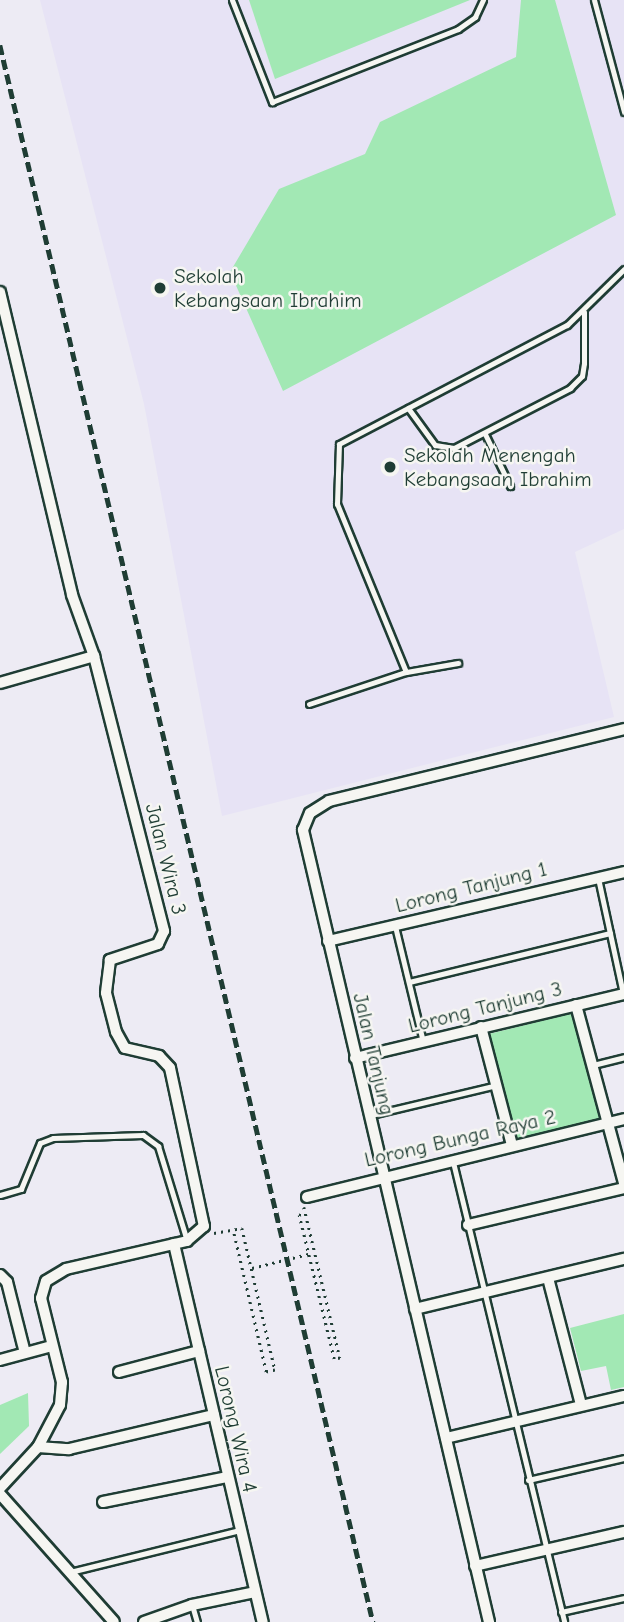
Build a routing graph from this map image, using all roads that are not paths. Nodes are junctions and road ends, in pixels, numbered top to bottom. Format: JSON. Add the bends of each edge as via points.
{"nodes":[{"id":1,"x":232,"y":0,"type":"edge"},
{"id":2,"x":483,"y":0,"type":"edge"},
{"id":3,"x":594,"y":0,"type":"edge"},
{"id":4,"x":624,"y":112,"type":"edge"},
{"id":5,"x":624,"y":269,"type":"edge"},
{"id":6,"x":0,"y":292,"type":"edge"},
{"id":7,"x":584,"y":312,"type":"junction"},
{"id":8,"x":408,"y":408,"type":"junction"},
{"id":9,"x":485,"y":435,"type":"junction"},
{"id":10,"x":510,"y":486,"type":"dead end"},
{"id":11,"x":94,"y":656,"type":"junction"},
{"id":12,"x":458,"y":663,"type":"dead end"},
{"id":13,"x":406,"y":672,"type":"junction"},
{"id":14,"x":0,"y":683,"type":"edge"},
{"id":15,"x":309,"y":704,"type":"dead end"},
{"id":16,"x":624,"y":729,"type":"edge"},
{"id":17,"x":624,"y":872,"type":"edge"},
{"id":18,"x":598,"y":878,"type":"junction"},
{"id":19,"x":395,"y":925,"type":"junction"},
{"id":20,"x":610,"y":933,"type":"junction"},
{"id":21,"x":328,"y":941,"type":"junction"},
{"id":22,"x":409,"y":982,"type":"junction"},
{"id":23,"x":624,"y":994,"type":"edge"},
{"id":24,"x":576,"y":1005,"type":"junction"},
{"id":25,"x":481,"y":1027,"type":"junction"},
{"id":26,"x":423,"y":1042,"type":"junction"},
{"id":27,"x":624,"y":1057,"type":"edge"},
{"id":28,"x":355,"y":1058,"type":"junction"},
{"id":29,"x":592,"y":1065,"type":"junction"},
{"id":30,"x":497,"y":1084,"type":"junction"},
{"id":31,"x":369,"y":1115,"type":"junction"},
{"id":32,"x":624,"y":1119,"type":"edge"},
{"id":33,"x":608,"y":1123,"type":"junction"},
{"id":34,"x":512,"y":1145,"type":"junction"},
{"id":35,"x":453,"y":1159,"type":"junction"},
{"id":36,"x":383,"y":1176,"type":"junction"},
{"id":37,"x":624,"y":1185,"type":"edge"},
{"id":38,"x":0,"y":1195,"type":"edge"},
{"id":39,"x":307,"y":1197,"type":"dead end"},
{"id":40,"x":468,"y":1226,"type":"junction"},
{"id":41,"x":187,"y":1241,"type":"junction"},
{"id":42,"x":174,"y":1244,"type":"junction"},
{"id":43,"x":624,"y":1259,"type":"edge"},
{"id":44,"x":0,"y":1275,"type":"edge"},
{"id":45,"x":548,"y":1278,"type":"junction"},
{"id":46,"x":483,"y":1292,"type":"junction"},
{"id":47,"x":415,"y":1310,"type":"junction"},
{"id":48,"x":52,"y":1346,"type":"junction"},
{"id":49,"x":198,"y":1351,"type":"junction"},
{"id":50,"x":25,"y":1353,"type":"junction"},
{"id":51,"x":0,"y":1360,"type":"edge"},
{"id":52,"x":119,"y":1372,"type":"dead end"},
{"id":53,"x":624,"y":1396,"type":"edge"},
{"id":54,"x":581,"y":1405,"type":"junction"},
{"id":55,"x":214,"y":1415,"type":"junction"},
{"id":56,"x":513,"y":1421,"type":"junction"},
{"id":57,"x":446,"y":1438,"type":"junction"},
{"id":58,"x":38,"y":1447,"type":"junction"},
{"id":59,"x":624,"y":1458,"type":"edge"},
{"id":60,"x":227,"y":1477,"type":"junction"},
{"id":61,"x":528,"y":1480,"type":"junction"},
{"id":62,"x":0,"y":1488,"type":"edge"},
{"id":63,"x":0,"y":1494,"type":"edge"},
{"id":64,"x":103,"y":1502,"type":"dead end"},
{"id":65,"x":240,"y":1530,"type":"junction"},
{"id":66,"x":624,"y":1532,"type":"edge"},
{"id":67,"x":545,"y":1550,"type":"junction"},
{"id":68,"x":475,"y":1566,"type":"junction"},
{"id":69,"x":69,"y":1572,"type":"junction"},
{"id":70,"x":255,"y":1592,"type":"junction"},
{"id":71,"x":624,"y":1598,"type":"edge"},
{"id":72,"x":192,"y":1605,"type":"junction"},
{"id":73,"x":561,"y":1612,"type":"junction"},
{"id":74,"x":114,"y":1622,"type":"edge"},
{"id":75,"x":144,"y":1622,"type":"edge"},
{"id":76,"x":197,"y":1622,"type":"edge"},
{"id":77,"x":263,"y":1622,"type":"edge"},
{"id":78,"x":489,"y":1622,"type":"edge"},
{"id":79,"x":564,"y":1622,"type":"edge"}],
"edges":[{"from":1,"to":2,"type":"lane","via":[[272,102],[458,29],[475,17]]},
{"from":3,"to":4,"type":"lane"},
{"from":5,"to":7,"type":"lane"},
{"from":6,"to":11,"type":"street","name":"Jalan Wira 3","via":[[72,595]]},
{"from":7,"to":8,"type":"lane","via":[[542,340]]},
{"from":7,"to":9,"type":"lane","via":[[582,376],[570,388]]},
{"from":8,"to":9,"type":"lane","via":[[423,433],[445,449]]},
{"from":8,"to":13,"type":"lane","via":[[339,444],[335,486],[337,504]]},
{"from":9,"to":10,"type":"lane"},
{"from":11,"to":14,"type":"street"},
{"from":11,"to":41,"type":"street","name":"Jalan Wira 3","via":[[164,936],[158,943],[110,960],[106,993],[125,1048],[159,1056],[170,1068],[203,1216],[202,1232]]},
{"from":12,"to":13,"type":"lane"},
{"from":13,"to":15,"type":"lane"},
{"from":16,"to":21,"type":"street","name":"Jalan Tanjung","via":[[320,806],[310,813],[303,830]]},
{"from":17,"to":18,"type":"street","name":"Lorong Tanjung 1"},
{"from":18,"to":19,"type":"street","name":"Lorong Tanjung 1"},
{"from":18,"to":20,"type":"lane"},
{"from":19,"to":21,"type":"street","name":"Lorong Tanjung 1"},
{"from":19,"to":22,"type":"lane"},
{"from":20,"to":22,"type":"lane"},
{"from":20,"to":23,"type":"lane"},
{"from":21,"to":28,"type":"street","name":"Jalan Tanjung"},
{"from":22,"to":26,"type":"lane"},
{"from":23,"to":24,"type":"street","name":"Lorong Tanjung 3"},
{"from":24,"to":25,"type":"street","name":"Lorong Tanjung 3"},
{"from":24,"to":29,"type":"street"},
{"from":25,"to":26,"type":"street","name":"Lorong Tanjung 3"},
{"from":25,"to":30,"type":"street"},
{"from":26,"to":28,"type":"street","name":"Lorong Tanjung 3"},
{"from":27,"to":29,"type":"lane"},
{"from":28,"to":31,"type":"street","name":"Jalan Tanjung"},
{"from":29,"to":33,"type":"street"},
{"from":30,"to":31,"type":"lane"},
{"from":30,"to":34,"type":"street"},
{"from":31,"to":36,"type":"street","name":"Jalan Tanjung"},
{"from":32,"to":33,"type":"street","name":"Lorong Bunga Raya 2"},
{"from":33,"to":34,"type":"street","name":"Lorong Bunga Raya 2"},
{"from":33,"to":37,"type":"street"},
{"from":34,"to":35,"type":"street","name":"Lorong Bunga Raya 2"},
{"from":35,"to":36,"type":"street","name":"Lorong Bunga Raya 2"},
{"from":35,"to":40,"type":"lane"},
{"from":36,"to":39,"type":"street","name":"Lorong Bunga Raya 2"},
{"from":36,"to":47,"type":"street","name":"Jalan Tanjung"},
{"from":37,"to":40,"type":"street"},
{"from":38,"to":41,"type":"lane","via":[[21,1189],[40,1143],[53,1138],[143,1135],[158,1146]]},
{"from":40,"to":46,"type":"lane"},
{"from":41,"to":42,"type":"street"},
{"from":42,"to":48,"type":"street","via":[[55,1274],[42,1289]]},
{"from":42,"to":49,"type":"street","name":"Lorong Wira 4"},
{"from":43,"to":45,"type":"street"},
{"from":44,"to":50,"type":"street","via":[[7,1282]]},
{"from":45,"to":46,"type":"street"},
{"from":45,"to":54,"type":"street"},
{"from":46,"to":47,"type":"street"},
{"from":46,"to":56,"type":"lane"},
{"from":47,"to":57,"type":"street","name":"Jalan Tanjung"},
{"from":48,"to":50,"type":"street"},
{"from":48,"to":58,"type":"street","via":[[62,1382],[60,1405]]},
{"from":49,"to":52,"type":"street"},
{"from":49,"to":55,"type":"street","name":"Lorong Wira 4"},
{"from":50,"to":51,"type":"street"},
{"from":53,"to":54,"type":"street"},
{"from":54,"to":56,"type":"street"},
{"from":55,"to":58,"type":"street","via":[[69,1449]]},
{"from":55,"to":60,"type":"street","name":"Lorong Wira 4"},
{"from":56,"to":57,"type":"street"},
{"from":56,"to":61,"type":"lane"},
{"from":57,"to":68,"type":"street","name":"Jalan Tanjung"},
{"from":58,"to":62,"type":"street"},
{"from":59,"to":61,"type":"lane"},
{"from":60,"to":64,"type":"street"},
{"from":60,"to":65,"type":"street","name":"Lorong Wira 4"},
{"from":61,"to":67,"type":"lane"},
{"from":63,"to":69,"type":"street"},
{"from":65,"to":69,"type":"lane"},
{"from":65,"to":70,"type":"street","name":"Lorong Wira 4"},
{"from":66,"to":67,"type":"street"},
{"from":67,"to":68,"type":"street"},
{"from":67,"to":73,"type":"lane"},
{"from":68,"to":78,"type":"street","name":"Jalan Tanjung"},
{"from":69,"to":74,"type":"street"},
{"from":70,"to":72,"type":"street"},
{"from":70,"to":77,"type":"street","name":"Lorong Wira 4"},
{"from":71,"to":73,"type":"lane"},
{"from":72,"to":75,"type":"street"},
{"from":72,"to":76,"type":"lane"},
{"from":73,"to":79,"type":"lane"}]}
